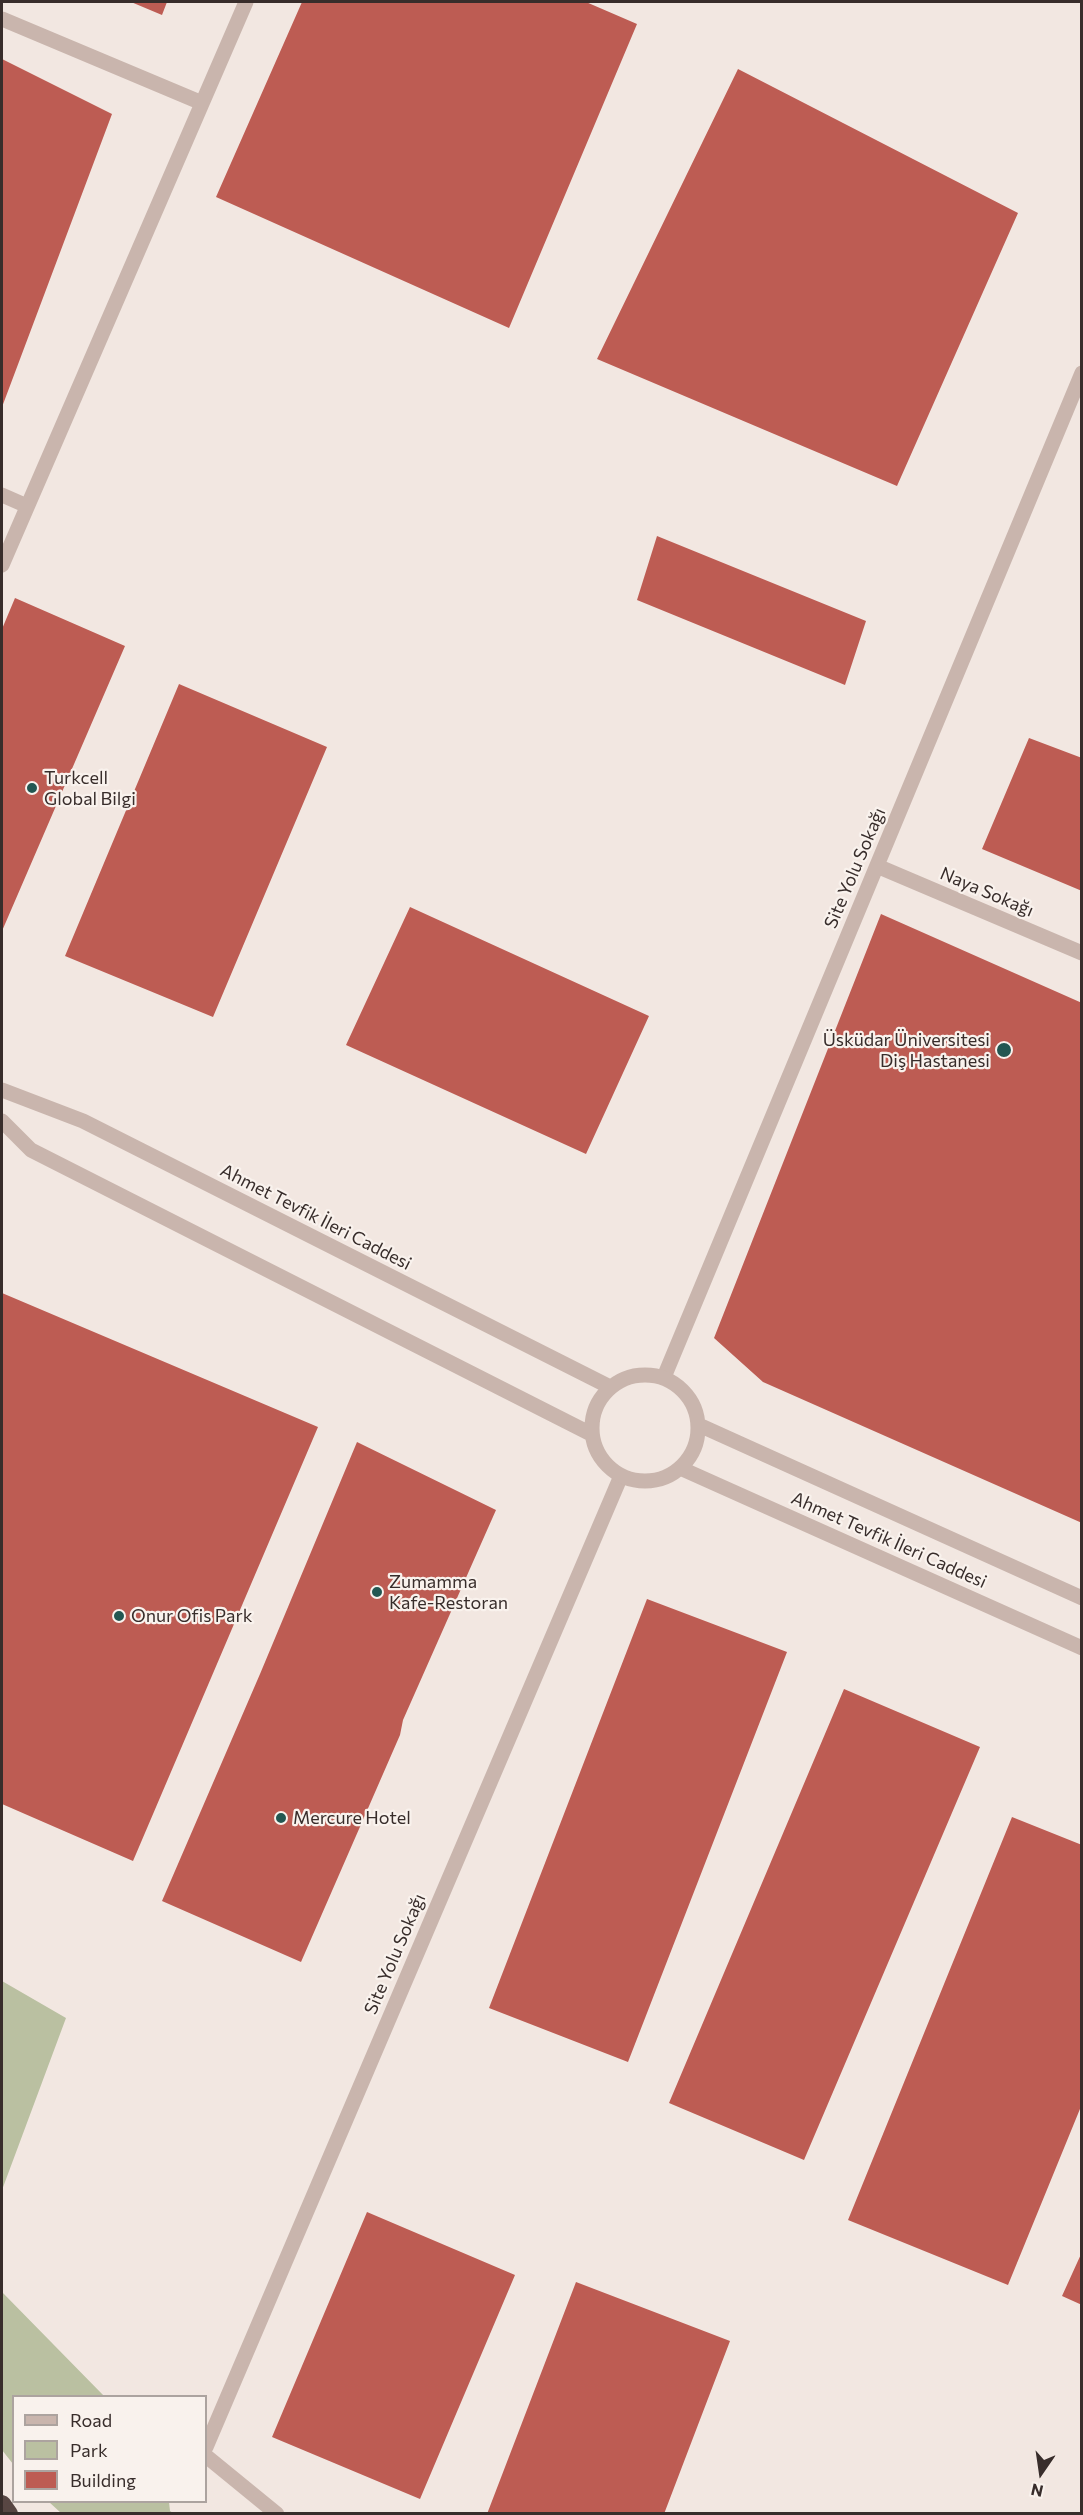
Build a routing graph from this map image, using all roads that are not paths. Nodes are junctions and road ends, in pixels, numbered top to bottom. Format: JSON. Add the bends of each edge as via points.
{"nodes":[{"id":1,"x":246,"y":2,"type":"edge"},
{"id":2,"x":2,"y":19,"type":"edge"},
{"id":3,"x":202,"y":103,"type":"junction"},
{"id":4,"x":1082,"y":373,"type":"edge"},
{"id":5,"x":2,"y":495,"type":"edge"},
{"id":6,"x":27,"y":506,"type":"junction"},
{"id":7,"x":2,"y":565,"type":"edge"},
{"id":8,"x":877,"y":866,"type":"junction"},
{"id":9,"x":1082,"y":953,"type":"edge"},
{"id":10,"x":2,"y":1090,"type":"edge"},
{"id":11,"x":2,"y":1121,"type":"edge"},
{"id":12,"x":664,"y":1377,"type":"junction"},
{"id":13,"x":610,"y":1387,"type":"junction"},
{"id":14,"x":699,"y":1425,"type":"junction"},
{"id":15,"x":591,"y":1434,"type":"junction"},
{"id":16,"x":680,"y":1468,"type":"junction"},
{"id":17,"x":621,"y":1476,"type":"junction"},
{"id":18,"x":1082,"y":1598,"type":"edge"},
{"id":19,"x":1082,"y":1648,"type":"edge"},
{"id":20,"x":207,"y":2445,"type":"edge"},
{"id":21,"x":207,"y":2457,"type":"edge"},
{"id":22,"x":2,"y":2504,"type":"edge"},
{"id":23,"x":9,"y":2514,"type":"edge"},
{"id":24,"x":277,"y":2514,"type":"edge"}],
"edges":[{"from":1,"to":3,"type":"street"},
{"from":2,"to":3,"type":"street"},
{"from":3,"to":6,"type":"street"},
{"from":4,"to":8,"type":"street","name":"Site Yolu Sokağı"},
{"from":5,"to":6,"type":"street"},
{"from":6,"to":7,"type":"street"},
{"from":8,"to":9,"type":"street","name":"Naya Sokağı"},
{"from":8,"to":12,"type":"street","name":"Site Yolu Sokağı"},
{"from":10,"to":13,"type":"street","name":"Ahmet Tevfik İleri Caddesi","via":[[83,1121]]},
{"from":11,"to":15,"type":"street","via":[[32,1150]]},
{"from":12,"to":13,"type":"street","via":[[635,1375]]},
{"from":12,"to":14,"type":"street","via":[[688,1396]]},
{"from":13,"to":15,"type":"street","via":[[598,1400]]},
{"from":14,"to":16,"type":"street","via":[[694,1449]]},
{"from":14,"to":18,"type":"street","name":"Ahmet Tevfik İleri Caddesi"},
{"from":15,"to":17,"type":"street","via":[[596,1450]]},
{"from":16,"to":17,"type":"street","via":[[652,1481]]},
{"from":16,"to":19,"type":"street","name":"Ahmet Tevfik İleri Caddesi"},
{"from":17,"to":20,"type":"street","name":"Site Yolu Sokağı"},
{"from":21,"to":24,"type":"street"},
{"from":22,"to":23,"type":"highway"}]}
